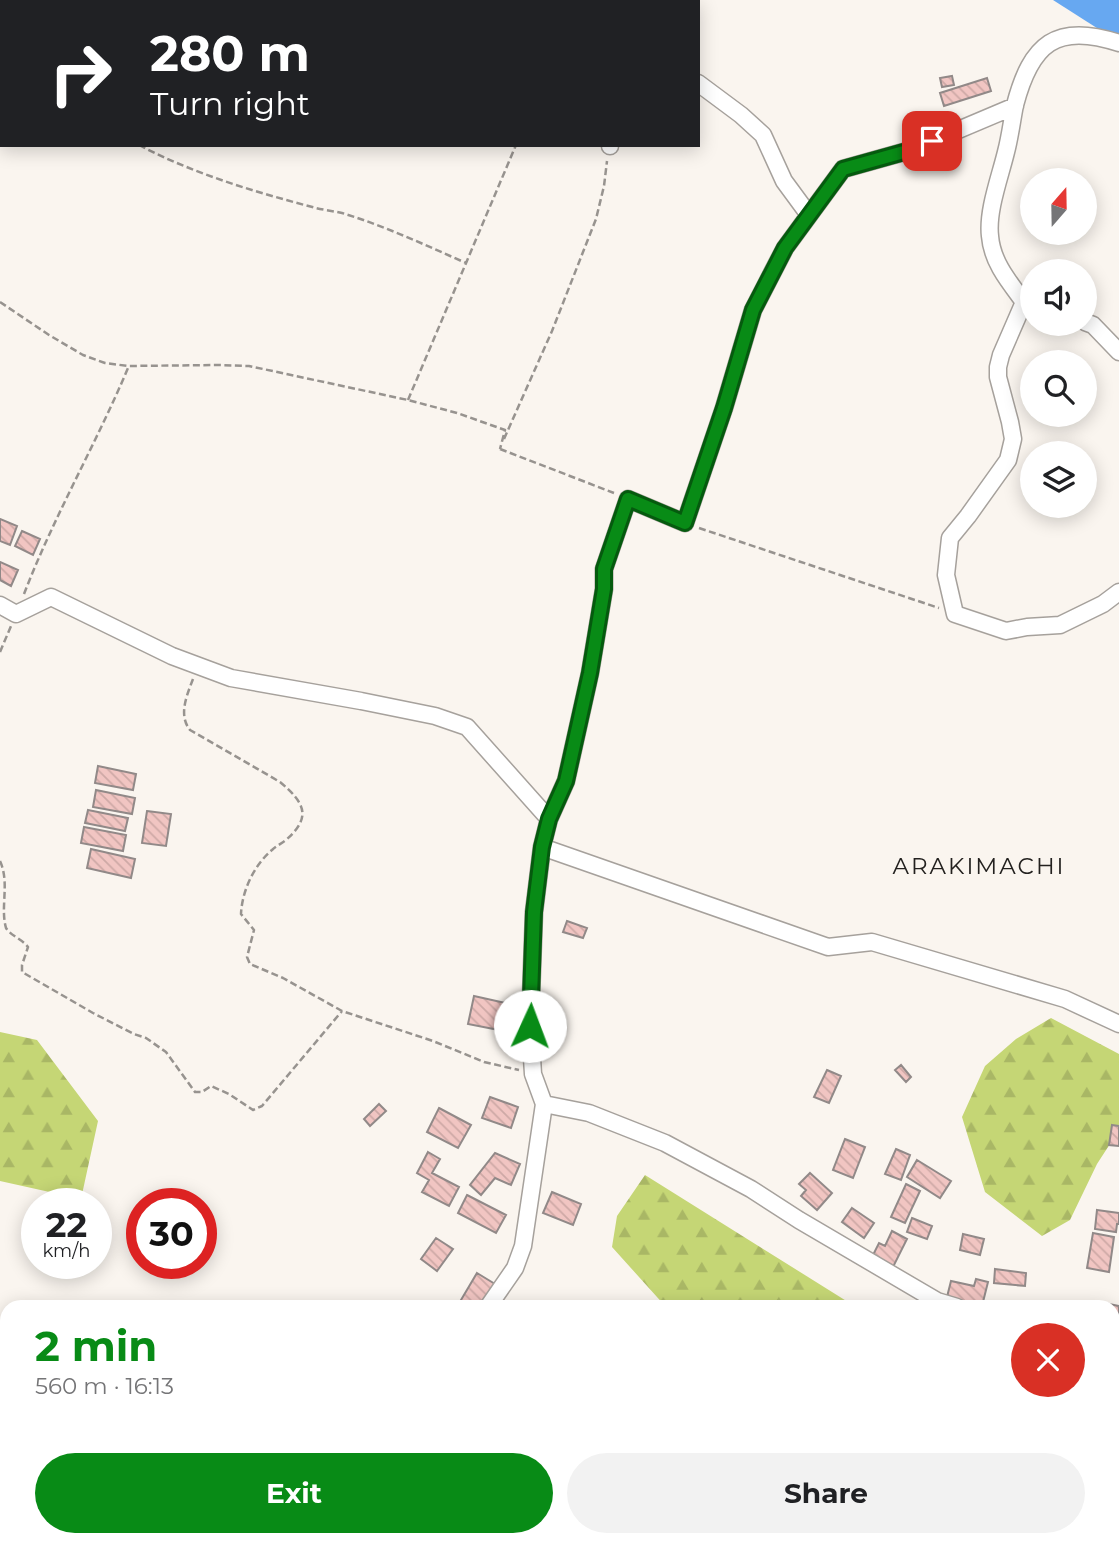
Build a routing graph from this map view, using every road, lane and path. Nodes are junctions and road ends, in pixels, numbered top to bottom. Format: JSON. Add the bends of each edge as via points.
{"nodes":[{"id":1,"x":1119,"y":43,"type":"edge"},
{"id":2,"x":700,"y":84,"type":"edge"},
{"id":3,"x":1015,"y":106,"type":"junction"},
{"id":4,"x":143,"y":147,"type":"edge"},
{"id":5,"x":515,"y":147,"type":"edge"},
{"id":6,"x":610,"y":147,"type":"edge"},
{"id":7,"x":808,"y":215,"type":"junction"},
{"id":8,"x":466,"y":262,"type":"junction"},
{"id":9,"x":1020,"y":294,"type":"edge"},
{"id":10,"x":0,"y":302,"type":"edge"},
{"id":11,"x":1020,"y":318,"type":"edge"},
{"id":12,"x":1097,"y":329,"type":"edge"},
{"id":13,"x":1119,"y":352,"type":"edge"},
{"id":14,"x":128,"y":366,"type":"junction"},
{"id":15,"x":408,"y":400,"type":"junction"},
{"id":16,"x":500,"y":449,"type":"junction"},
{"id":17,"x":628,"y":499,"type":"junction"},
{"id":18,"x":685,"y":523,"type":"junction"},
{"id":19,"x":1119,"y":592,"type":"edge"},
{"id":20,"x":0,"y":606,"type":"edge"},
{"id":21,"x":16,"y":614,"type":"junction"},
{"id":22,"x":955,"y":614,"type":"junction"},
{"id":23,"x":0,"y":652,"type":"edge"},
{"id":24,"x":198,"y":666,"type":"junction"},
{"id":25,"x":549,"y":819,"type":"junction"},
{"id":26,"x":542,"y":847,"type":"junction"},
{"id":27,"x":0,"y":861,"type":"edge"},
{"id":28,"x":342,"y":1011,"type":"junction"},
{"id":29,"x":1119,"y":1024,"type":"edge"},
{"id":30,"x":533,"y":1074,"type":"junction"},
{"id":31,"x":544,"y":1104,"type":"junction"},
{"id":32,"x":493,"y":1300,"type":"edge"},
{"id":33,"x":934,"y":1300,"type":"edge"}],
"edges":[{"from":1,"to":3,"type":"street","via":[[1090,35],[1060,37],[1047,44],[1028,67]]},
{"from":2,"to":7,"type":"street","via":[[763,135]]},
{"from":3,"to":7,"type":"street","via":[[911,150],[843,169]]},
{"from":3,"to":9,"type":"street","via":[[990,216],[990,237],[1004,275]]},
{"from":4,"to":8,"type":"path","via":[[229,183],[377,225]]},
{"from":5,"to":8,"type":"path"},
{"from":6,"to":16,"type":"path","via":[[596,219]]},
{"from":7,"to":18,"type":"street","via":[[753,310]]},
{"from":8,"to":15,"type":"path"},
{"from":10,"to":14,"type":"path","via":[[83,355]]},
{"from":11,"to":22,"type":"street","via":[[998,367],[1013,439],[1008,460],[950,538],[946,575]]},
{"from":12,"to":13,"type":"street"},
{"from":14,"to":15,"type":"path","via":[[249,366]]},
{"from":14,"to":21,"type":"path"},
{"from":15,"to":16,"type":"path","via":[[505,430]]},
{"from":16,"to":17,"type":"path"},
{"from":17,"to":18,"type":"street"},
{"from":17,"to":25,"type":"street","via":[[604,569],[590,673],[566,781]]},
{"from":18,"to":22,"type":"path"},
{"from":19,"to":22,"type":"street","via":[[1060,625],[1006,631]]},
{"from":20,"to":21,"type":"street"},
{"from":21,"to":23,"type":"path"},
{"from":21,"to":24,"type":"street","via":[[51,597]]},
{"from":24,"to":25,"type":"street","via":[[231,678],[435,716],[467,727]]},
{"from":24,"to":28,"type":"path","via":[[185,703],[186,725],[281,782],[293,792],[303,813],[298,829],[272,849],[254,872],[242,901],[241,914],[254,930],[247,957],[250,964]]},
{"from":25,"to":26,"type":"street"},
{"from":26,"to":29,"type":"street","via":[[828,947],[872,942],[1065,999]]},
{"from":26,"to":30,"type":"street","via":[[532,953]]},
{"from":27,"to":28,"type":"path","via":[[4,869],[0,917],[7,931],[28,947],[22,972],[146,1038],[166,1052],[195,1092],[211,1086],[253,1110],[262,1106]]},
{"from":28,"to":30,"type":"path","via":[[484,1062]]},
{"from":30,"to":31,"type":"street"},
{"from":31,"to":32,"type":"street","via":[[523,1246],[515,1268]]},
{"from":31,"to":33,"type":"street","via":[[589,1113],[665,1143],[751,1189]]}]}
